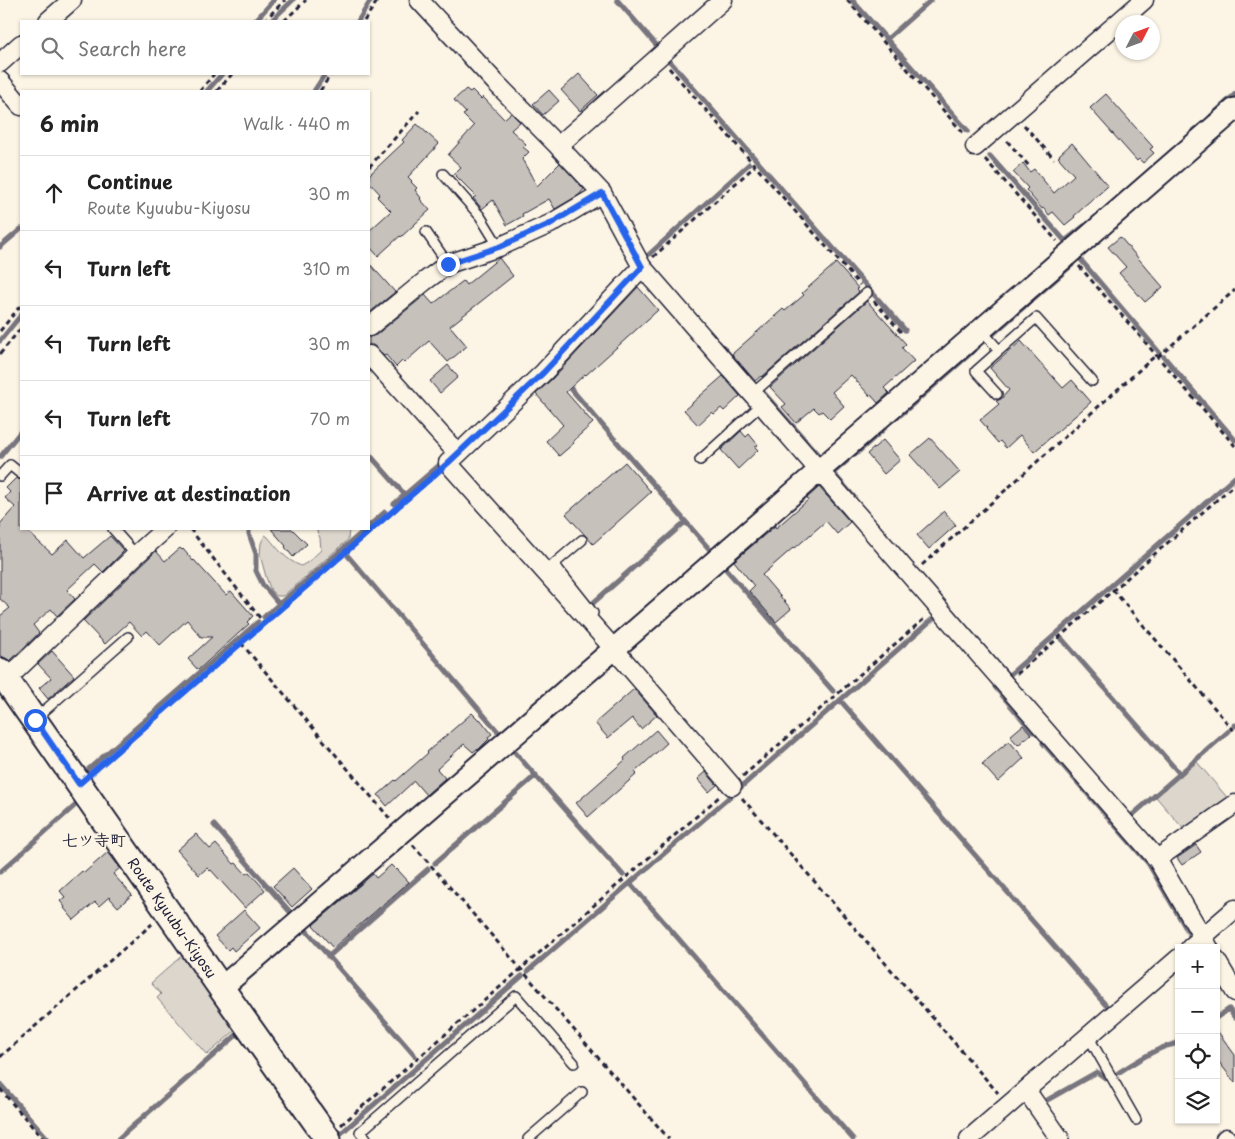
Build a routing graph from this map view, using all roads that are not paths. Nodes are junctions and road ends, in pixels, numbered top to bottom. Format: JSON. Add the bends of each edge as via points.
{"nodes":[{"id":1,"x":72,"y":0,"type":"edge"},
{"id":2,"x":419,"y":0,"type":"edge"},
{"id":3,"x":723,"y":0,"type":"edge"},
{"id":4,"x":1144,"y":0,"type":"edge"},
{"id":5,"x":49,"y":20,"type":"edge"},
{"id":6,"x":20,"y":45,"type":"edge"},
{"id":7,"x":0,"y":63,"type":"edge"},
{"id":8,"x":0,"y":81,"type":"edge"},
{"id":9,"x":20,"y":105,"type":"edge"},
{"id":10,"x":1235,"y":109,"type":"edge"},
{"id":11,"x":558,"y":146,"type":"junction"},
{"id":12,"x":975,"y":147,"type":"road end"},
{"id":13,"x":443,"y":174,"type":"dead end"},
{"id":14,"x":602,"y":193,"type":"junction"},
{"id":15,"x":426,"y":232,"type":"dead end"},
{"id":16,"x":499,"y":247,"type":"junction"},
{"id":17,"x":448,"y":264,"type":"junction"},
{"id":18,"x":642,"y":267,"type":"junction"},
{"id":19,"x":867,"y":293,"type":"road end"},
{"id":20,"x":370,"y":326,"type":"edge"},
{"id":21,"x":981,"y":329,"type":"junction"},
{"id":22,"x":1000,"y":350,"type":"junction"},
{"id":23,"x":371,"y":363,"type":"edge"},
{"id":24,"x":1092,"y":381,"type":"dead end"},
{"id":25,"x":997,"y":394,"type":"dead end"},
{"id":26,"x":757,"y":399,"type":"junction"},
{"id":27,"x":453,"y":459,"type":"junction"},
{"id":28,"x":700,"y":460,"type":"dead end"},
{"id":29,"x":818,"y":471,"type":"junction"},
{"id":30,"x":20,"y":473,"type":"edge"},
{"id":31,"x":0,"y":476,"type":"edge"},
{"id":32,"x":114,"y":530,"type":"edge"},
{"id":33,"x":164,"y":530,"type":"edge"},
{"id":34,"x":582,"y":540,"type":"dead end"},
{"id":35,"x":136,"y":555,"type":"junction"},
{"id":36,"x":128,"y":637,"type":"dead end"},
{"id":37,"x":616,"y":647,"type":"junction"},
{"id":38,"x":3,"y":675,"type":"edge"},
{"id":39,"x":35,"y":720,"type":"junction"},
{"id":40,"x":732,"y":786,"type":"road end"},
{"id":41,"x":1235,"y":804,"type":"edge"},
{"id":42,"x":1156,"y":859,"type":"junction"},
{"id":43,"x":1235,"y":909,"type":"edge"},
{"id":44,"x":1201,"y":944,"type":"edge"},
{"id":45,"x":1175,"y":961,"type":"edge"},
{"id":46,"x":1220,"y":967,"type":"edge"},
{"id":47,"x":221,"y":988,"type":"junction"},
{"id":48,"x":1235,"y":992,"type":"edge"},
{"id":49,"x":1088,"y":1036,"type":"junction"},
{"id":50,"x":574,"y":1063,"type":"dead end"},
{"id":51,"x":1026,"y":1090,"type":"junction"},
{"id":52,"x":582,"y":1092,"type":"dead end"},
{"id":53,"x":1136,"y":1120,"type":"dead end"},
{"id":54,"x":327,"y":1138,"type":"edge"},
{"id":55,"x":365,"y":1139,"type":"edge"},
{"id":56,"x":528,"y":1139,"type":"edge"},
{"id":57,"x":969,"y":1139,"type":"edge"},
{"id":58,"x":1060,"y":1139,"type":"edge"}],
"edges":[{"from":1,"to":5,"type":"street"},
{"from":2,"to":11,"type":"street"},
{"from":3,"to":11,"type":"street"},
{"from":4,"to":12,"type":"street"},
{"from":6,"to":7,"type":"street"},
{"from":8,"to":9,"type":"street"},
{"from":10,"to":21,"type":"street"},
{"from":11,"to":14,"type":"street"},
{"from":13,"to":16,"type":"lane","via":[[480,216]]},
{"from":14,"to":16,"type":"street","via":[[550,224]]},
{"from":14,"to":18,"type":"street"},
{"from":15,"to":17,"type":"lane"},
{"from":16,"to":17,"type":"street"},
{"from":17,"to":20,"type":"street"},
{"from":18,"to":26,"type":"street"},
{"from":18,"to":27,"type":"street","via":[[544,372]]},
{"from":19,"to":26,"type":"lane"},
{"from":21,"to":22,"type":"lane"},
{"from":21,"to":29,"type":"street"},
{"from":22,"to":24,"type":"lane","via":[[1036,318]]},
{"from":22,"to":25,"type":"lane","via":[[976,370]]},
{"from":23,"to":27,"type":"street"},
{"from":26,"to":28,"type":"lane"},
{"from":26,"to":29,"type":"street"},
{"from":27,"to":37,"type":"street"},
{"from":29,"to":37,"type":"street"},
{"from":29,"to":42,"type":"street"},
{"from":30,"to":31,"type":"lane","via":[[10,465]]},
{"from":32,"to":35,"type":"lane"},
{"from":33,"to":35,"type":"street"},
{"from":34,"to":37,"type":"lane","via":[[554,564]]},
{"from":35,"to":38,"type":"street"},
{"from":36,"to":39,"type":"lane"},
{"from":37,"to":40,"type":"street"},
{"from":37,"to":47,"type":"street"},
{"from":38,"to":39,"type":"main road","name":"Route Kyuubu-Kiyosu"},
{"from":39,"to":47,"type":"main road","name":"Route Kyuubu-Kiyosu"},
{"from":41,"to":42,"type":"street"},
{"from":42,"to":44,"type":"street"},
{"from":43,"to":44,"type":"street"},
{"from":45,"to":49,"type":"street"},
{"from":46,"to":48,"type":"street"},
{"from":47,"to":54,"type":"main road","name":"Route Kyuubu-Kiyosu"},
{"from":49,"to":51,"type":"street"},
{"from":49,"to":53,"type":"lane"},
{"from":50,"to":55,"type":"lane","via":[[516,996],[360,1132]]},
{"from":51,"to":57,"type":"street"},
{"from":51,"to":58,"type":"street"},
{"from":52,"to":56,"type":"lane"}]}
